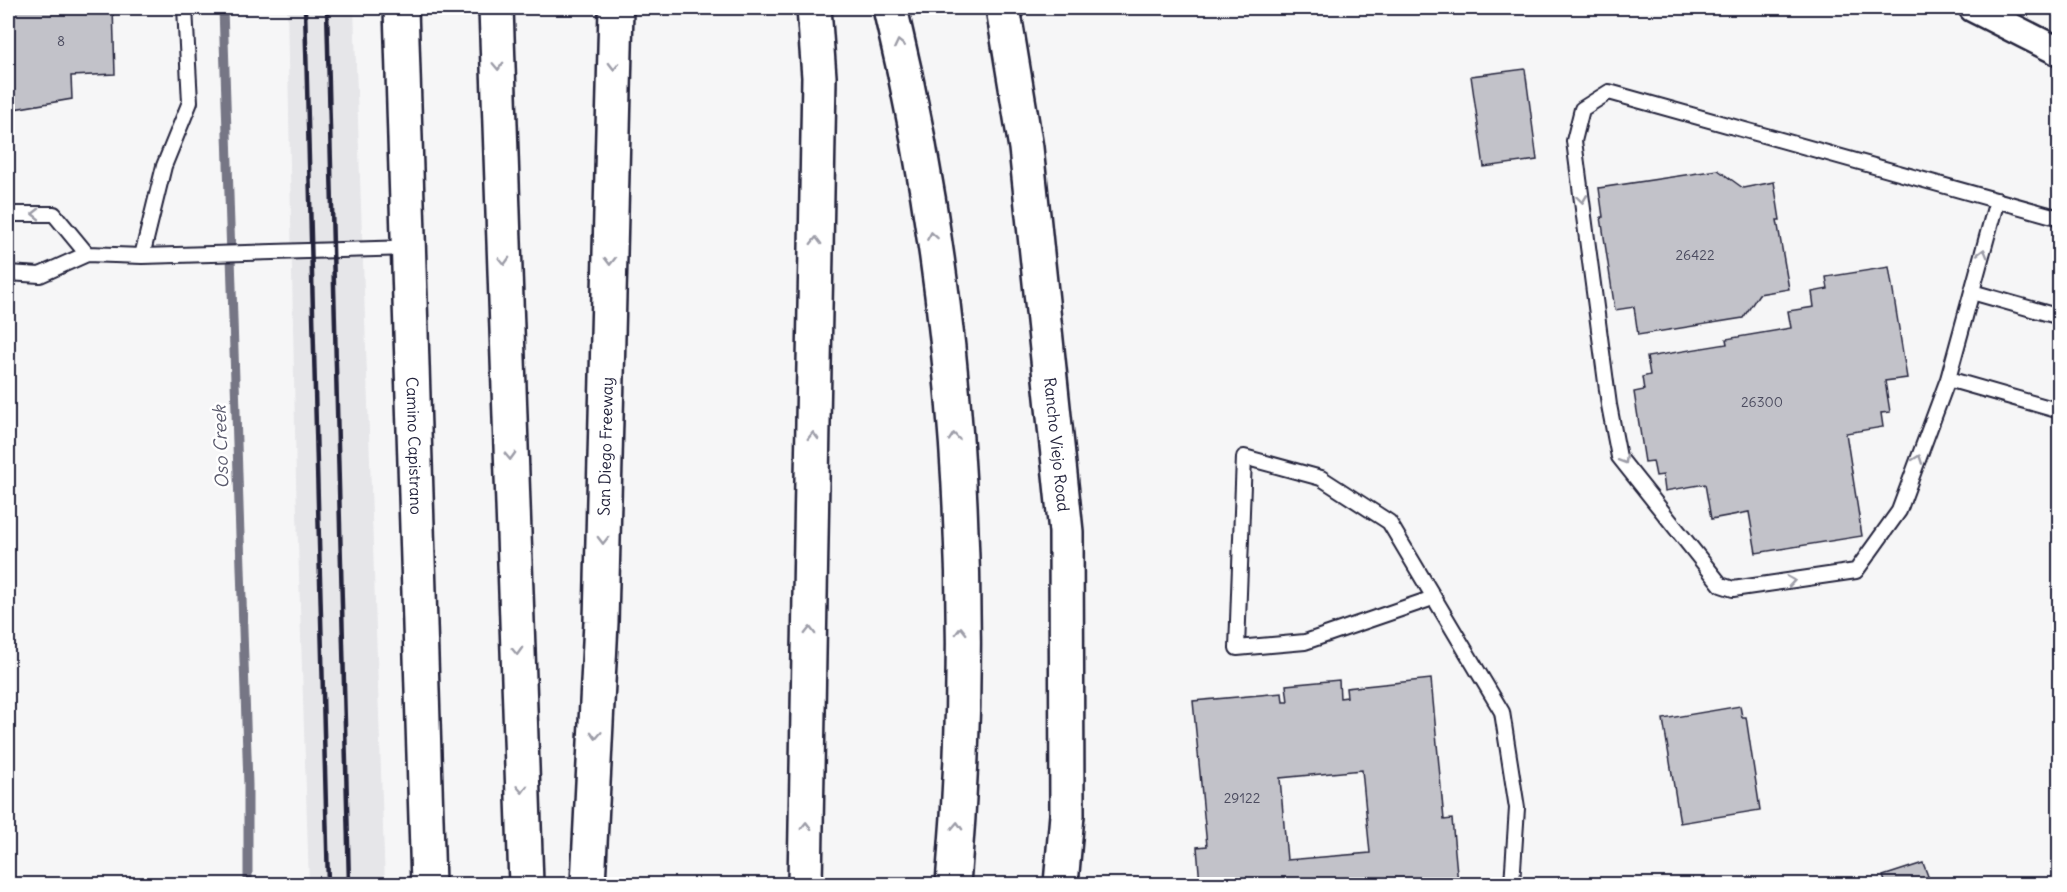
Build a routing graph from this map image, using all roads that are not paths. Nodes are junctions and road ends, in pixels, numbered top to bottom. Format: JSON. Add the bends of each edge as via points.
{"nodes":[{"id":1,"x":185,"y":8,"type":"edge"},
{"id":2,"x":401,"y":8,"type":"edge"},
{"id":3,"x":496,"y":8,"type":"edge"},
{"id":4,"x":615,"y":8,"type":"edge"},
{"id":5,"x":814,"y":8,"type":"edge"},
{"id":6,"x":890,"y":8,"type":"edge"},
{"id":7,"x":1002,"y":8,"type":"edge"},
{"id":8,"x":1973,"y":8,"type":"edge"},
{"id":9,"x":2060,"y":52,"type":"edge"},
{"id":10,"x":1997,"y":200,"type":"junction"},
{"id":11,"x":8,"y":214,"type":"edge"},
{"id":12,"x":2060,"y":218,"type":"edge"},
{"id":13,"x":410,"y":248,"type":"junction"},
{"id":14,"x":87,"y":254,"type":"junction"},
{"id":15,"x":142,"y":256,"type":"junction"},
{"id":16,"x":8,"y":273,"type":"edge"},
{"id":17,"x":1972,"y":292,"type":"junction"},
{"id":18,"x":2060,"y":317,"type":"edge"},
{"id":19,"x":1948,"y":379,"type":"junction"},
{"id":20,"x":2060,"y":411,"type":"edge"},
{"id":21,"x":1433,"y":598,"type":"junction"},
{"id":22,"x":428,"y":885,"type":"edge"},
{"id":23,"x":526,"y":885,"type":"edge"},
{"id":24,"x":588,"y":885,"type":"edge"},
{"id":25,"x":805,"y":885,"type":"edge"},
{"id":26,"x":953,"y":885,"type":"edge"},
{"id":27,"x":1061,"y":885,"type":"edge"},
{"id":28,"x":1512,"y":885,"type":"edge"}],
"edges":[{"from":1,"to":15,"type":"lane","via":[[190,102],[164,165]]},
{"from":2,"to":13,"type":"main road","name":"Camino Capistrano"},
{"from":3,"to":23,"type":"main road","one_way":true},
{"from":4,"to":24,"type":"main road","name":"San Diego Freeway","one_way":true,"via":[[601,622]]},
{"from":25,"to":5,"type":"main road","one_way":true,"via":[[819,77]]},
{"from":26,"to":6,"type":"main road","one_way":true,"via":[[962,653],[959,492],[942,294],[906,76]]},
{"from":7,"to":27,"type":"main road","name":"Rancho Viejo Road","via":[[1026,148],[1066,532],[1067,814]]},
{"from":8,"to":9,"type":"street"},
{"from":10,"to":12,"type":"lane"},
{"from":17,"to":10,"type":"lane","one_way":true},
{"from":10,"to":19,"type":"lane","one_way":true,"via":[[1609,92],[1582,109],[1574,141],[1619,457],[1721,585],[1733,589],[1856,571],[1899,511]]},
{"from":14,"to":11,"type":"lane","one_way":true,"via":[[54,214]]},
{"from":13,"to":15,"type":"lane"},
{"from":13,"to":22,"type":"main road","name":"Camino Capistrano"},
{"from":14,"to":15,"type":"lane"},
{"from":14,"to":16,"type":"lane","via":[[40,275]]},
{"from":17,"to":18,"type":"lane"},
{"from":17,"to":19,"type":"lane"},
{"from":19,"to":20,"type":"lane"},
{"from":21,"to":21,"type":"lane","via":[[1305,642],[1237,648],[1244,457],[1321,478],[1389,522]]},
{"from":21,"to":28,"type":"lane","via":[[1502,712],[1517,808]]}]}
